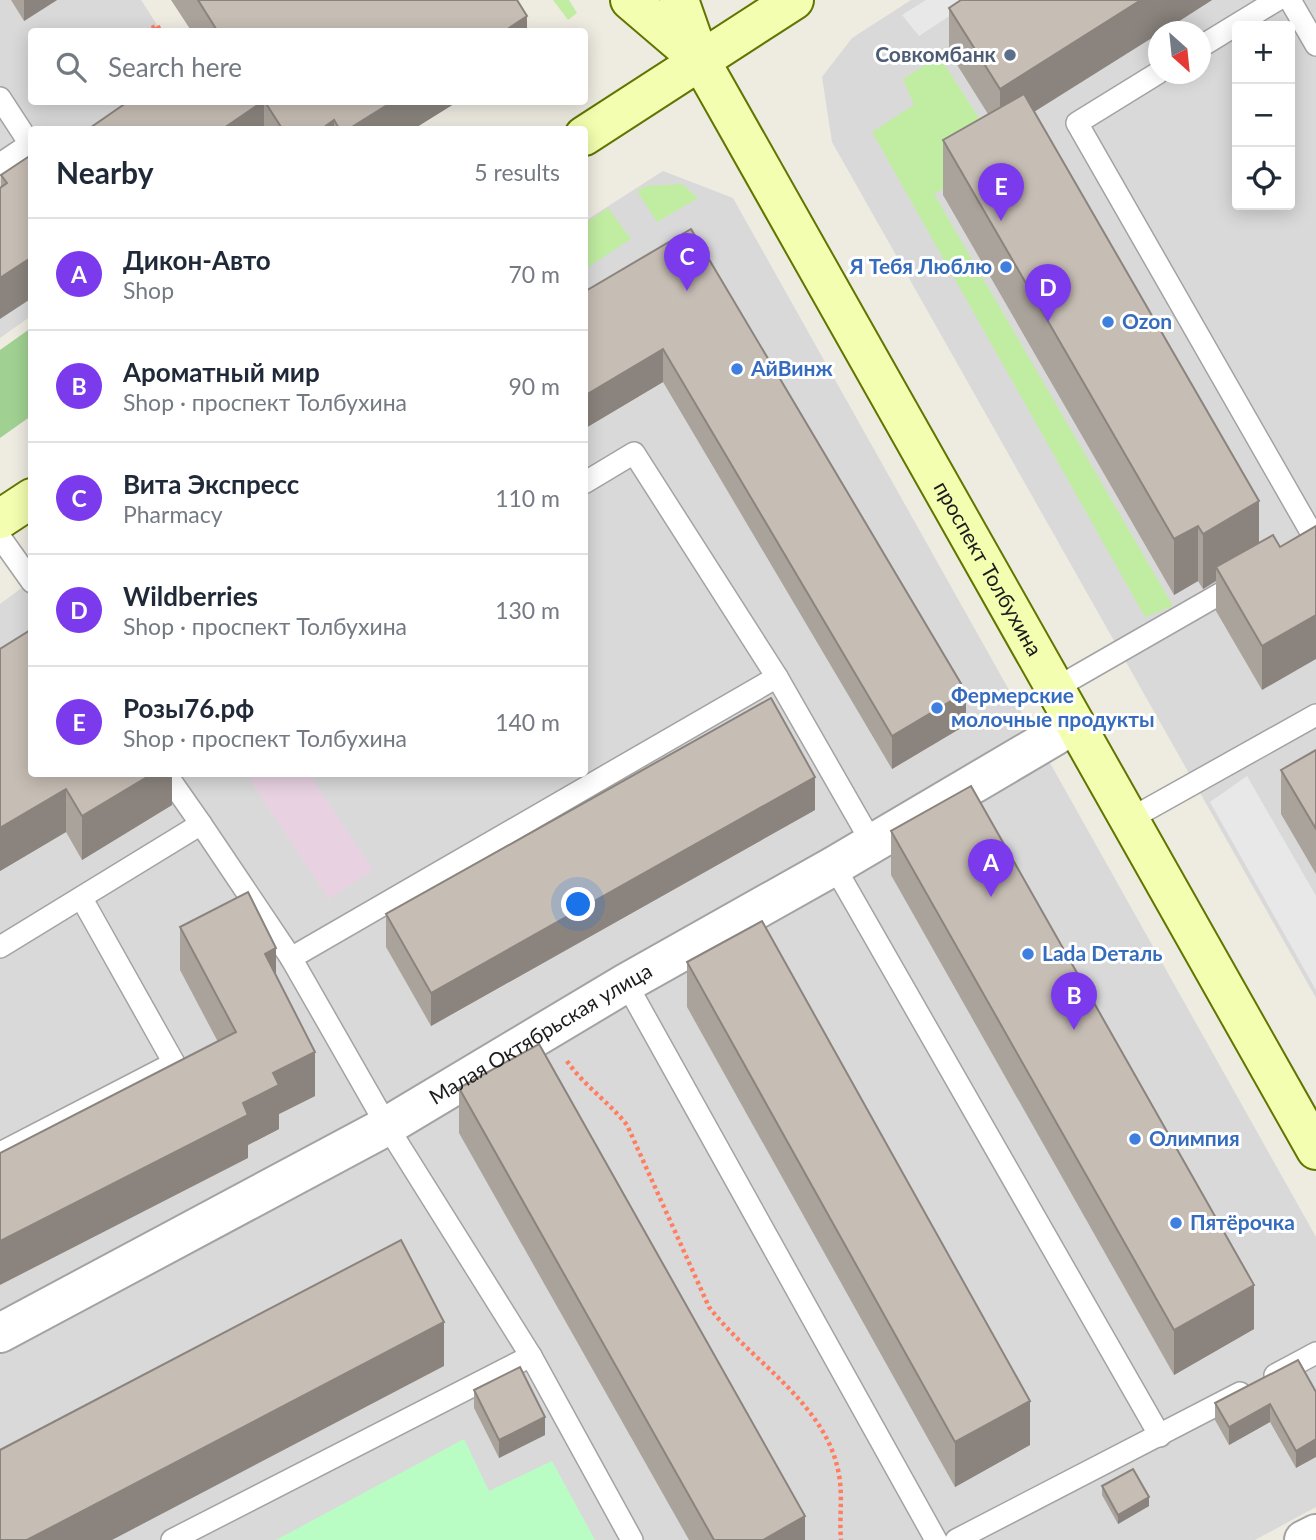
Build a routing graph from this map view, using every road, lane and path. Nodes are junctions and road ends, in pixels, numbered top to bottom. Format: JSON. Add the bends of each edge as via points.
{"nodes":[{"id":1,"x":631,"y":0,"type":"edge"},
{"id":2,"x":679,"y":0,"type":"edge"},
{"id":3,"x":794,"y":0,"type":"edge"},
{"id":4,"x":1277,"y":0,"type":"edge"},
{"id":5,"x":1290,"y":0,"type":"edge"},
{"id":6,"x":1211,"y":40,"type":"edge"},
{"id":7,"x":1316,"y":45,"type":"edge"},
{"id":8,"x":700,"y":61,"type":"junction"},
{"id":9,"x":1148,"y":79,"type":"edge"},
{"id":10,"x":0,"y":98,"type":"edge"},
{"id":11,"x":588,"y":133,"type":"edge"},
{"id":12,"x":28,"y":141,"type":"edge"},
{"id":13,"x":28,"y":145,"type":"edge"},
{"id":14,"x":0,"y":164,"type":"edge"},
{"id":15,"x":588,"y":481,"type":"edge"},
{"id":16,"x":28,"y":501,"type":"edge"},
{"id":17,"x":0,"y":519,"type":"edge"},
{"id":18,"x":0,"y":537,"type":"edge"},
{"id":19,"x":1316,"y":539,"type":"edge"},
{"id":20,"x":1291,"y":553,"type":"edge"},
{"id":21,"x":1255,"y":574,"type":"edge"},
{"id":22,"x":28,"y":576,"type":"edge"},
{"id":23,"x":777,"y":677,"type":"junction"},
{"id":24,"x":1056,"y":688,"type":"junction"},
{"id":25,"x":1316,"y":715,"type":"edge"},
{"id":26,"x":1075,"y":724,"type":"junction"},
{"id":27,"x":168,"y":777,"type":"edge"},
{"id":28,"x":1129,"y":820,"type":"junction"},
{"id":29,"x":201,"y":824,"type":"junction"},
{"id":30,"x":872,"y":842,"type":"junction"},
{"id":31,"x":834,"y":866,"type":"junction"},
{"id":32,"x":82,"y":899,"type":"junction"},
{"id":33,"x":0,"y":947,"type":"edge"},
{"id":34,"x":290,"y":958,"type":"junction"},
{"id":35,"x":626,"y":983,"type":"junction"},
{"id":36,"x":547,"y":1030,"type":"junction"},
{"id":37,"x":387,"y":1126,"type":"junction"},
{"id":38,"x":1316,"y":1150,"type":"edge"},
{"id":39,"x":0,"y":1153,"type":"edge"},
{"id":40,"x":0,"y":1333,"type":"edge"},
{"id":41,"x":1316,"y":1353,"type":"edge"},
{"id":42,"x":531,"y":1356,"type":"junction"},
{"id":43,"x":1160,"y":1436,"type":"junction"},
{"id":44,"x":1316,"y":1534,"type":"edge"},
{"id":45,"x":172,"y":1540,"type":"edge"},
{"id":46,"x":632,"y":1540,"type":"edge"},
{"id":47,"x":841,"y":1540,"type":"edge"},
{"id":48,"x":936,"y":1540,"type":"edge"},
{"id":49,"x":956,"y":1540,"type":"edge"},
{"id":50,"x":1304,"y":1540,"type":"edge"}],
"edges":[{"from":1,"to":8,"type":"main road","name":"проспект Толбухина"},
{"from":2,"to":8,"type":"main road","name":"проспект Толбухина"},
{"from":3,"to":8,"type":"main road"},
{"from":4,"to":6,"type":"lane"},
{"from":5,"to":7,"type":"lane"},
{"from":8,"to":11,"type":"main road"},
{"from":8,"to":24,"type":"main road","name":"проспект Толбухина"},
{"from":9,"to":19,"type":"lane","via":[[1077,123]]},
{"from":10,"to":12,"type":"lane"},
{"from":13,"to":14,"type":"lane"},
{"from":15,"to":23,"type":"lane","via":[[634,453]]},
{"from":16,"to":17,"type":"main road"},
{"from":18,"to":22,"type":"lane"},
{"from":19,"to":20,"type":"lane"},
{"from":21,"to":24,"type":"lane"},
{"from":23,"to":30,"type":"lane"},
{"from":23,"to":34,"type":"lane"},
{"from":24,"to":26,"type":"main road","name":"проспект Толбухина"},
{"from":25,"to":28,"type":"lane"},
{"from":26,"to":28,"type":"main road","name":"проспект Толбухина"},
{"from":26,"to":30,"type":"street","name":"Малая Октябрьская улица"},
{"from":27,"to":29,"type":"lane"},
{"from":28,"to":38,"type":"main road","name":"проспект Толбухина"},
{"from":29,"to":32,"type":"lane"},
{"from":29,"to":34,"type":"lane"},
{"from":30,"to":31,"type":"street","name":"Малая Октябрьская улица"},
{"from":31,"to":35,"type":"street","name":"Малая Октябрьская улица"},
{"from":31,"to":43,"type":"lane"},
{"from":32,"to":33,"type":"lane"},
{"from":32,"to":39,"type":"lane","via":[[174,1063]]},
{"from":34,"to":37,"type":"lane"},
{"from":35,"to":36,"type":"street","name":"Малая Октябрьская улица"},
{"from":35,"to":48,"type":"lane"},
{"from":36,"to":37,"type":"street","name":"Малая Октябрьская улица"},
{"from":36,"to":47,"type":"path","via":[[584,1084],[609,1102],[627,1125],[709,1307],[729,1333],[811,1412],[839,1475]]},
{"from":37,"to":40,"type":"street","name":"Малая Октябрьская улица"},
{"from":37,"to":42,"type":"lane"},
{"from":41,"to":43,"type":"lane"},
{"from":42,"to":45,"type":"lane"},
{"from":42,"to":46,"type":"lane"},
{"from":43,"to":49,"type":"lane"},
{"from":44,"to":50,"type":"street"}]}
